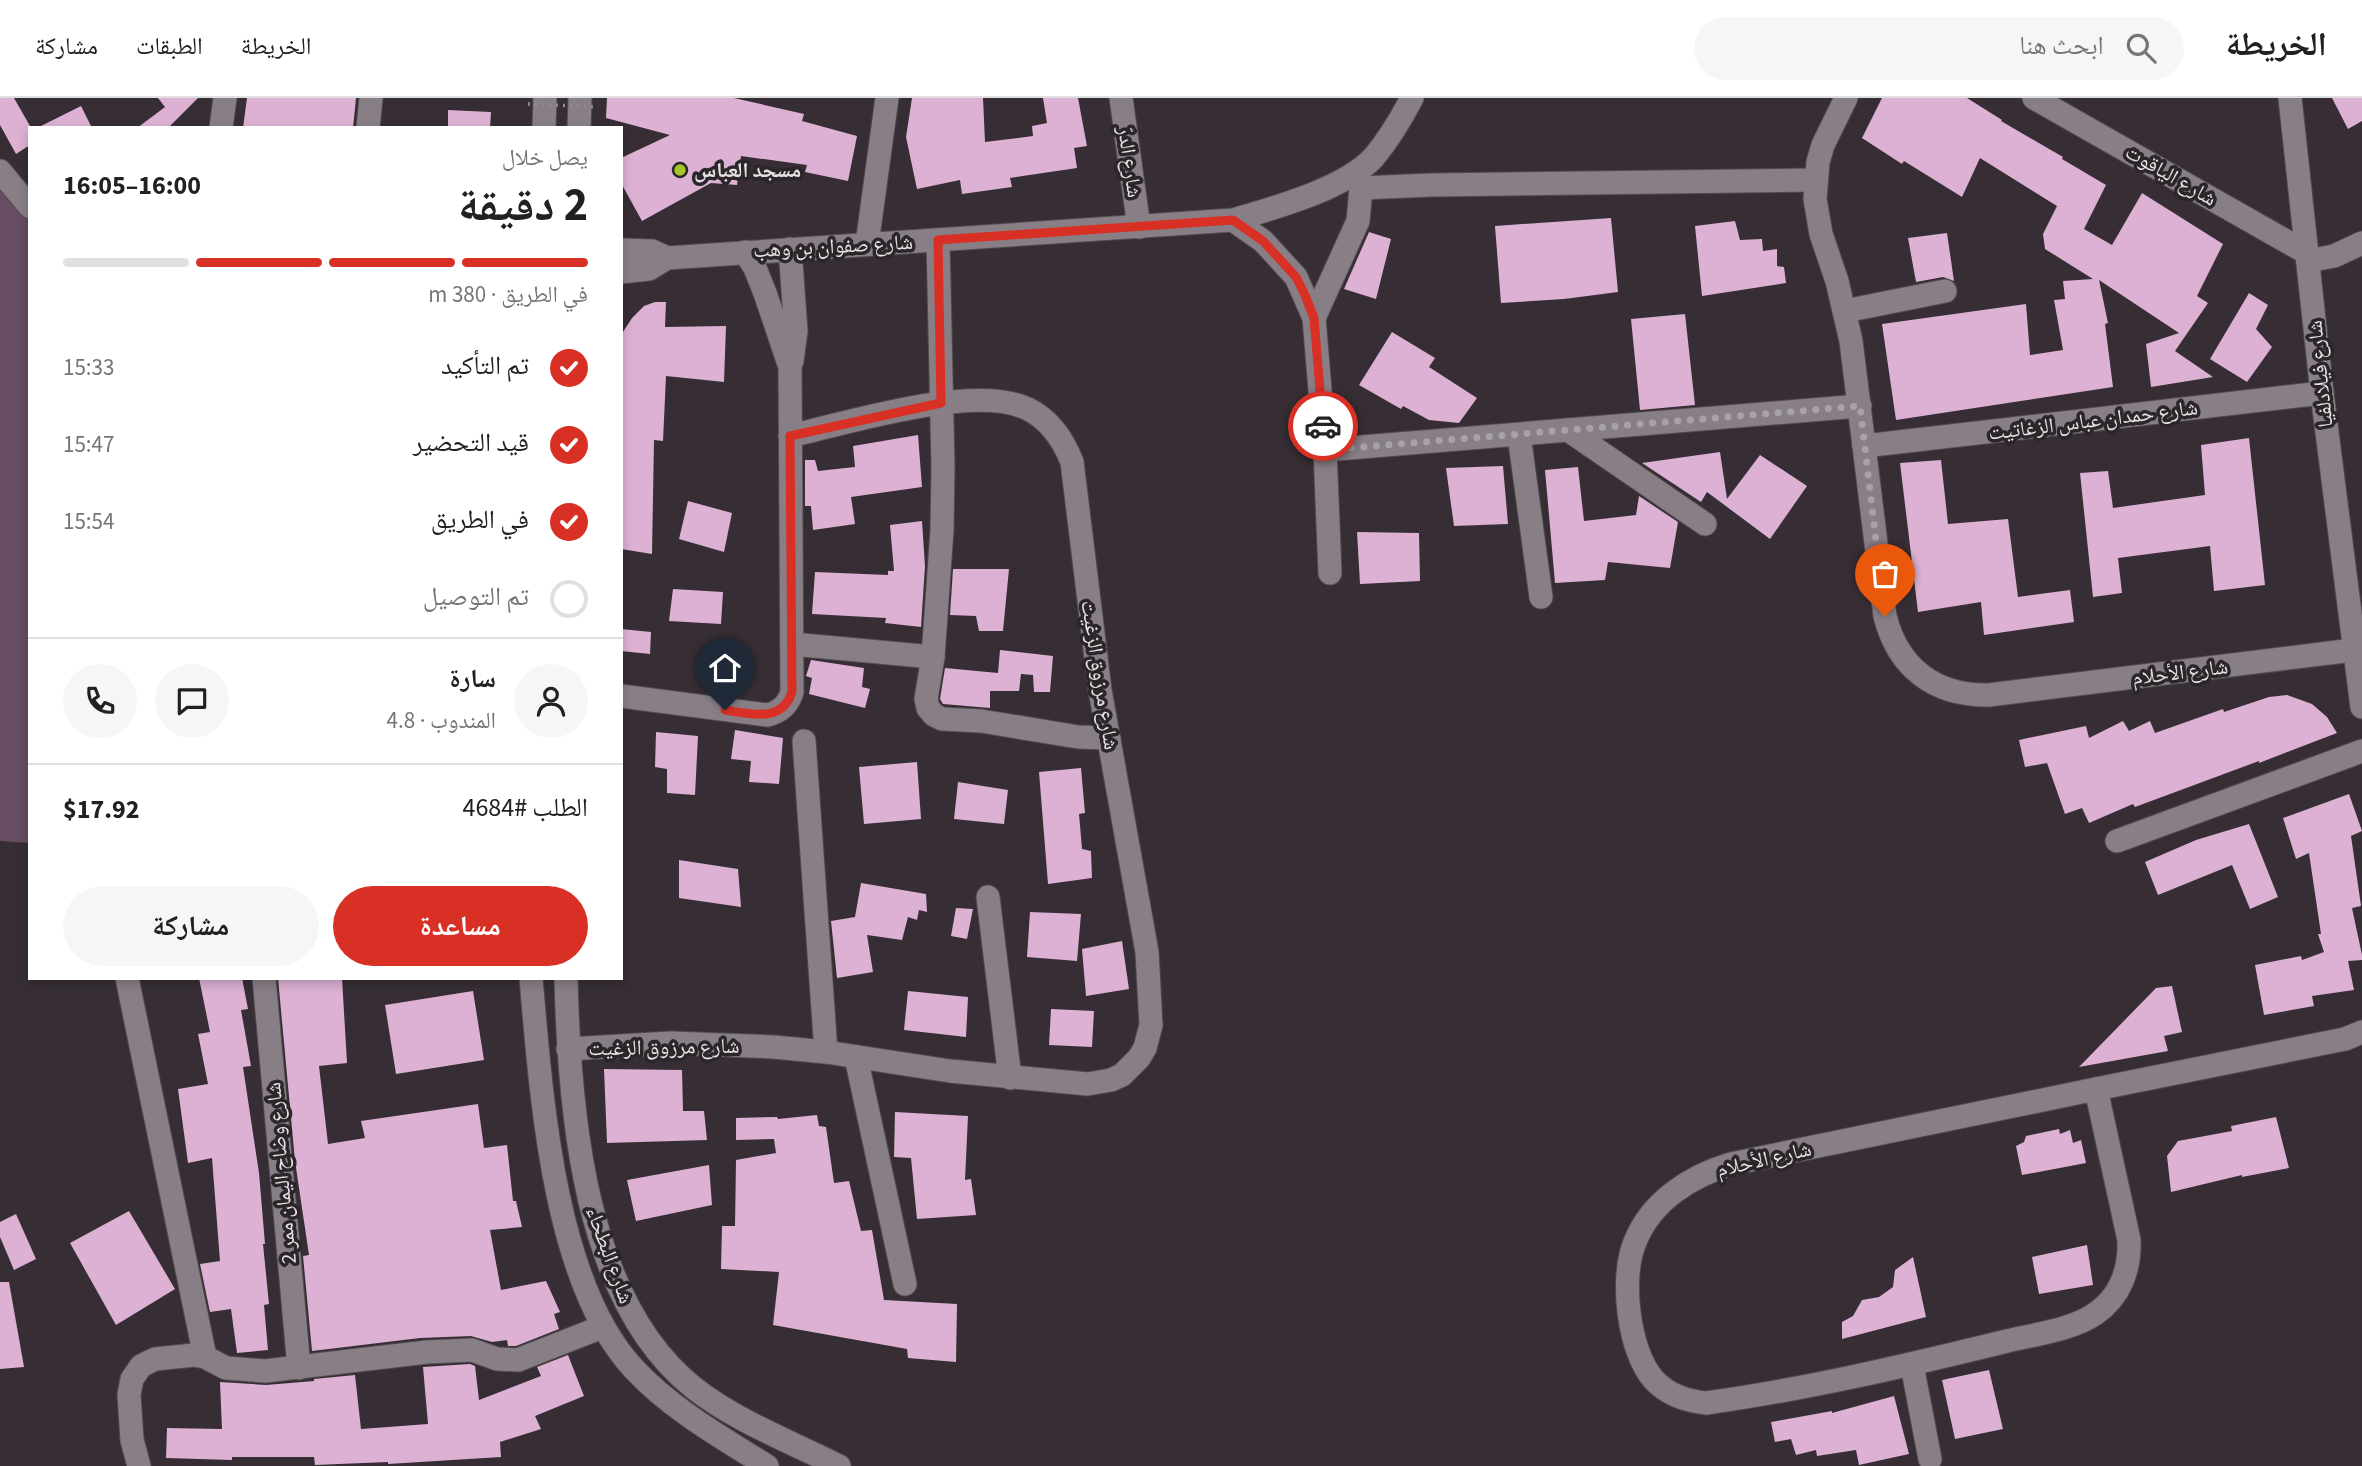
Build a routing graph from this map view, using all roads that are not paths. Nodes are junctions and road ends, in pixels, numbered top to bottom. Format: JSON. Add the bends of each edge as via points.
{"nodes":[{"id":1,"x":225,"y":98,"type":"edge"},
{"id":2,"x":371,"y":98,"type":"edge"},
{"id":3,"x":887,"y":98,"type":"edge"},
{"id":4,"x":1121,"y":98,"type":"edge"},
{"id":5,"x":1412,"y":98,"type":"edge"},
{"id":6,"x":1846,"y":98,"type":"edge"},
{"id":7,"x":2034,"y":98,"type":"edge"},
{"id":8,"x":2290,"y":98,"type":"edge"},
{"id":9,"x":537,"y":101,"type":"edge"},
{"id":10,"x":589,"y":103,"type":"edge"},
{"id":11,"x":221,"y":126,"type":"edge"},
{"id":12,"x":368,"y":126,"type":"edge"},
{"id":13,"x":543,"y":126,"type":"edge"},
{"id":14,"x":580,"y":126,"type":"edge"},
{"id":15,"x":0,"y":171,"type":"edge"},
{"id":16,"x":1358,"y":180,"type":"junction"},
{"id":17,"x":1815,"y":180,"type":"junction"},
{"id":18,"x":28,"y":205,"type":"edge"},
{"id":19,"x":1233,"y":220,"type":"junction"},
{"id":20,"x":1139,"y":227,"type":"junction"},
{"id":21,"x":938,"y":240,"type":"junction"},
{"id":22,"x":2362,"y":243,"type":"edge"},
{"id":23,"x":867,"y":244,"type":"junction"},
{"id":24,"x":790,"y":249,"type":"junction"},
{"id":25,"x":623,"y":250,"type":"edge"},
{"id":26,"x":745,"y":252,"type":"junction"},
{"id":27,"x":2307,"y":257,"type":"junction"},
{"id":28,"x":667,"y":258,"type":"junction"},
{"id":29,"x":627,"y":277,"type":"edge"},
{"id":30,"x":1945,"y":291,"type":"dead end"},
{"id":31,"x":1845,"y":311,"type":"junction"},
{"id":32,"x":1314,"y":318,"type":"junction"},
{"id":33,"x":790,"y":367,"type":"junction"},
{"id":34,"x":2322,"y":393,"type":"junction"},
{"id":35,"x":941,"y":403,"type":"junction"},
{"id":36,"x":1860,"y":406,"type":"junction"},
{"id":37,"x":1567,"y":430,"type":"junction"},
{"id":38,"x":1518,"y":435,"type":"junction"},
{"id":39,"x":790,"y":436,"type":"junction"},
{"id":40,"x":1864,"y":446,"type":"junction"},
{"id":41,"x":1325,"y":450,"type":"junction"},
{"id":42,"x":1705,"y":524,"type":"dead end"},
{"id":43,"x":1330,"y":573,"type":"dead end"},
{"id":44,"x":1541,"y":597,"type":"dead end"},
{"id":45,"x":792,"y":644,"type":"junction"},
{"id":46,"x":2353,"y":650,"type":"junction"},
{"id":47,"x":933,"y":657,"type":"junction"},
{"id":48,"x":623,"y":696,"type":"edge"},
{"id":49,"x":2361,"y":700,"type":"edge"},
{"id":50,"x":1109,"y":738,"type":"junction"},
{"id":51,"x":804,"y":741,"type":"dead end"},
{"id":52,"x":2362,"y":751,"type":"edge"},
{"id":53,"x":2118,"y":841,"type":"dead end"},
{"id":54,"x":988,"y":897,"type":"dead end"},
{"id":55,"x":127,"y":980,"type":"edge"},
{"id":56,"x":264,"y":980,"type":"edge"},
{"id":57,"x":531,"y":980,"type":"edge"},
{"id":58,"x":566,"y":980,"type":"edge"},
{"id":59,"x":2362,"y":1032,"type":"edge"},
{"id":60,"x":826,"y":1052,"type":"junction"},
{"id":61,"x":856,"y":1057,"type":"junction"},
{"id":62,"x":569,"y":1058,"type":"junction"},
{"id":63,"x":539,"y":1071,"type":"junction"},
{"id":64,"x":1010,"y":1078,"type":"junction"},
{"id":65,"x":2096,"y":1089,"type":"junction"},
{"id":66,"x":905,"y":1284,"type":"dead end"},
{"id":67,"x":602,"y":1327,"type":"junction"},
{"id":68,"x":205,"y":1357,"type":"junction"},
{"id":69,"x":1912,"y":1365,"type":"junction"},
{"id":70,"x":299,"y":1368,"type":"junction"},
{"id":71,"x":1930,"y":1459,"type":"dead end"},
{"id":72,"x":139,"y":1466,"type":"edge"},
{"id":73,"x":767,"y":1466,"type":"edge"},
{"id":74,"x":839,"y":1466,"type":"edge"}],
"edges":[{"from":1,"to":11,"type":"street"},
{"from":2,"to":12,"type":"street"},
{"from":3,"to":23,"type":"street"},
{"from":4,"to":20,"type":"street","name":"شارع الدرّ"},
{"from":5,"to":16,"type":"street","name":"شارع صفوان بن وهب"},
{"from":6,"to":17,"type":"street","via":[[1823,145]]},
{"from":7,"to":27,"type":"street","name":"شارع الياقوت"},
{"from":8,"to":27,"type":"street","name":"شارع فيلادلفيا"},
{"from":9,"to":13,"type":"street"},
{"from":10,"to":14,"type":"street"},
{"from":15,"to":18,"type":"street"},
{"from":16,"to":17,"type":"street","via":[[1431,185]]},
{"from":16,"to":19,"type":"street","name":"شارع صفوان بن وهب"},
{"from":16,"to":32,"type":"street","via":[[1358,221]]},
{"from":17,"to":31,"type":"street","via":[[1816,217]]},
{"from":19,"to":20,"type":"street","name":"شارع صفوان بن وهب"},
{"from":19,"to":32,"type":"street","via":[[1263,241],[1296,277]]},
{"from":20,"to":21,"type":"street","name":"شارع صفوان بن وهب"},
{"from":21,"to":23,"type":"street","name":"شارع صفوان بن وهب"},
{"from":21,"to":35,"type":"street"},
{"from":22,"to":27,"type":"street","via":[[2334,256]]},
{"from":23,"to":24,"type":"street","name":"شارع صفوان بن وهب"},
{"from":24,"to":26,"type":"street","name":"شارع صفوان بن وهب"},
{"from":24,"to":33,"type":"street","via":[[796,340]]},
{"from":25,"to":28,"type":"street","name":"شارع صفوان بن وهب","via":[[652,251]]},
{"from":26,"to":28,"type":"street","name":"شارع صفوان بن وهب"},
{"from":26,"to":33,"type":"street","via":[[765,293]]},
{"from":27,"to":34,"type":"street","name":"شارع فيلادلفيا"},
{"from":28,"to":29,"type":"street","name":"شارع صفوان بن وهب"},
{"from":30,"to":31,"type":"street"},
{"from":31,"to":36,"type":"street"},
{"from":32,"to":41,"type":"street"},
{"from":33,"to":39,"type":"street"},
{"from":34,"to":40,"type":"street","name":"شارع حمدان عباس الزغاتيت"},
{"from":34,"to":46,"type":"street","name":"شارع فيلادلفيا"},
{"from":35,"to":39,"type":"street","name":"شارع مرزوق الزغيت"},
{"from":35,"to":47,"type":"street","via":[[942,530]]},
{"from":35,"to":50,"type":"street","name":"شارع مرزوق الزغيت","via":[[1001,402],[1028,409],[1051,425],[1067,449]]},
{"from":36,"to":37,"type":"street"},
{"from":36,"to":40,"type":"street"},
{"from":37,"to":38,"type":"street"},
{"from":37,"to":42,"type":"street"},
{"from":38,"to":41,"type":"street"},
{"from":38,"to":44,"type":"street"},
{"from":39,"to":45,"type":"street"},
{"from":40,"to":46,"type":"street","name":"شارع الأحلام","via":[[1885,616],[1895,646],[1915,671],[1942,688],[1973,695],[2006,694]]},
{"from":41,"to":43,"type":"street"},
{"from":45,"to":47,"type":"street"},
{"from":45,"to":48,"type":"street","via":[[790,698],[774,713],[751,714]]},
{"from":46,"to":49,"type":"street","name":"شارع فيلادلفيا"},
{"from":47,"to":50,"type":"street","via":[[927,704],[937,718]]},
{"from":50,"to":64,"type":"street","name":"شارع مرزوق الزغيت","via":[[1144,932],[1149,1037],[1139,1058],[1111,1080],[1088,1084]]},
{"from":51,"to":60,"type":"street"},
{"from":52,"to":53,"type":"street"},
{"from":54,"to":64,"type":"street"},
{"from":55,"to":68,"type":"street"},
{"from":56,"to":70,"type":"street","name":"شارع وضاح اليمان ممر 2"},
{"from":57,"to":63,"type":"street","name":"شارع البطحاء"},
{"from":58,"to":62,"type":"street","name":"شارع البطحاء"},
{"from":59,"to":65,"type":"street"},
{"from":60,"to":61,"type":"street","name":"شارع مرزوق الزغيت"},
{"from":60,"to":62,"type":"street","name":"شارع مرزوق الزغيت","via":[[697,1044],[619,1045]]},
{"from":61,"to":64,"type":"street","name":"شارع مرزوق الزغيت"},
{"from":61,"to":66,"type":"street"},
{"from":62,"to":63,"type":"street","name":"شارع مرزوق الزغيت"},
{"from":62,"to":74,"type":"street","name":"شارع البطحاء","via":[[583,1166],[599,1237],[627,1305],[645,1335],[667,1363],[722,1408]]},
{"from":63,"to":67,"type":"street","name":"شارع البطحاء","via":[[560,1201],[576,1261]]},
{"from":65,"to":69,"type":"street","name":"شارع الأحلام","via":[[2129,1241],[2127,1269],[2114,1296],[2081,1321]]},
{"from":65,"to":69,"type":"street","name":"شارع الأحلام","via":[[1713,1169],[1666,1198],[1634,1243],[1628,1302],[1635,1341],[1646,1370],[1662,1388],[1683,1399],[1706,1403]]},
{"from":67,"to":70,"type":"street","via":[[517,1360],[472,1350]]},
{"from":67,"to":73,"type":"street","name":"شارع البطحاء","via":[[634,1369],[691,1419]]},
{"from":68,"to":70,"type":"street","via":[[238,1370]]},
{"from":68,"to":72,"type":"street","via":[[155,1359],[141,1366],[132,1379],[132,1440]]},
{"from":69,"to":71,"type":"street"}]}
